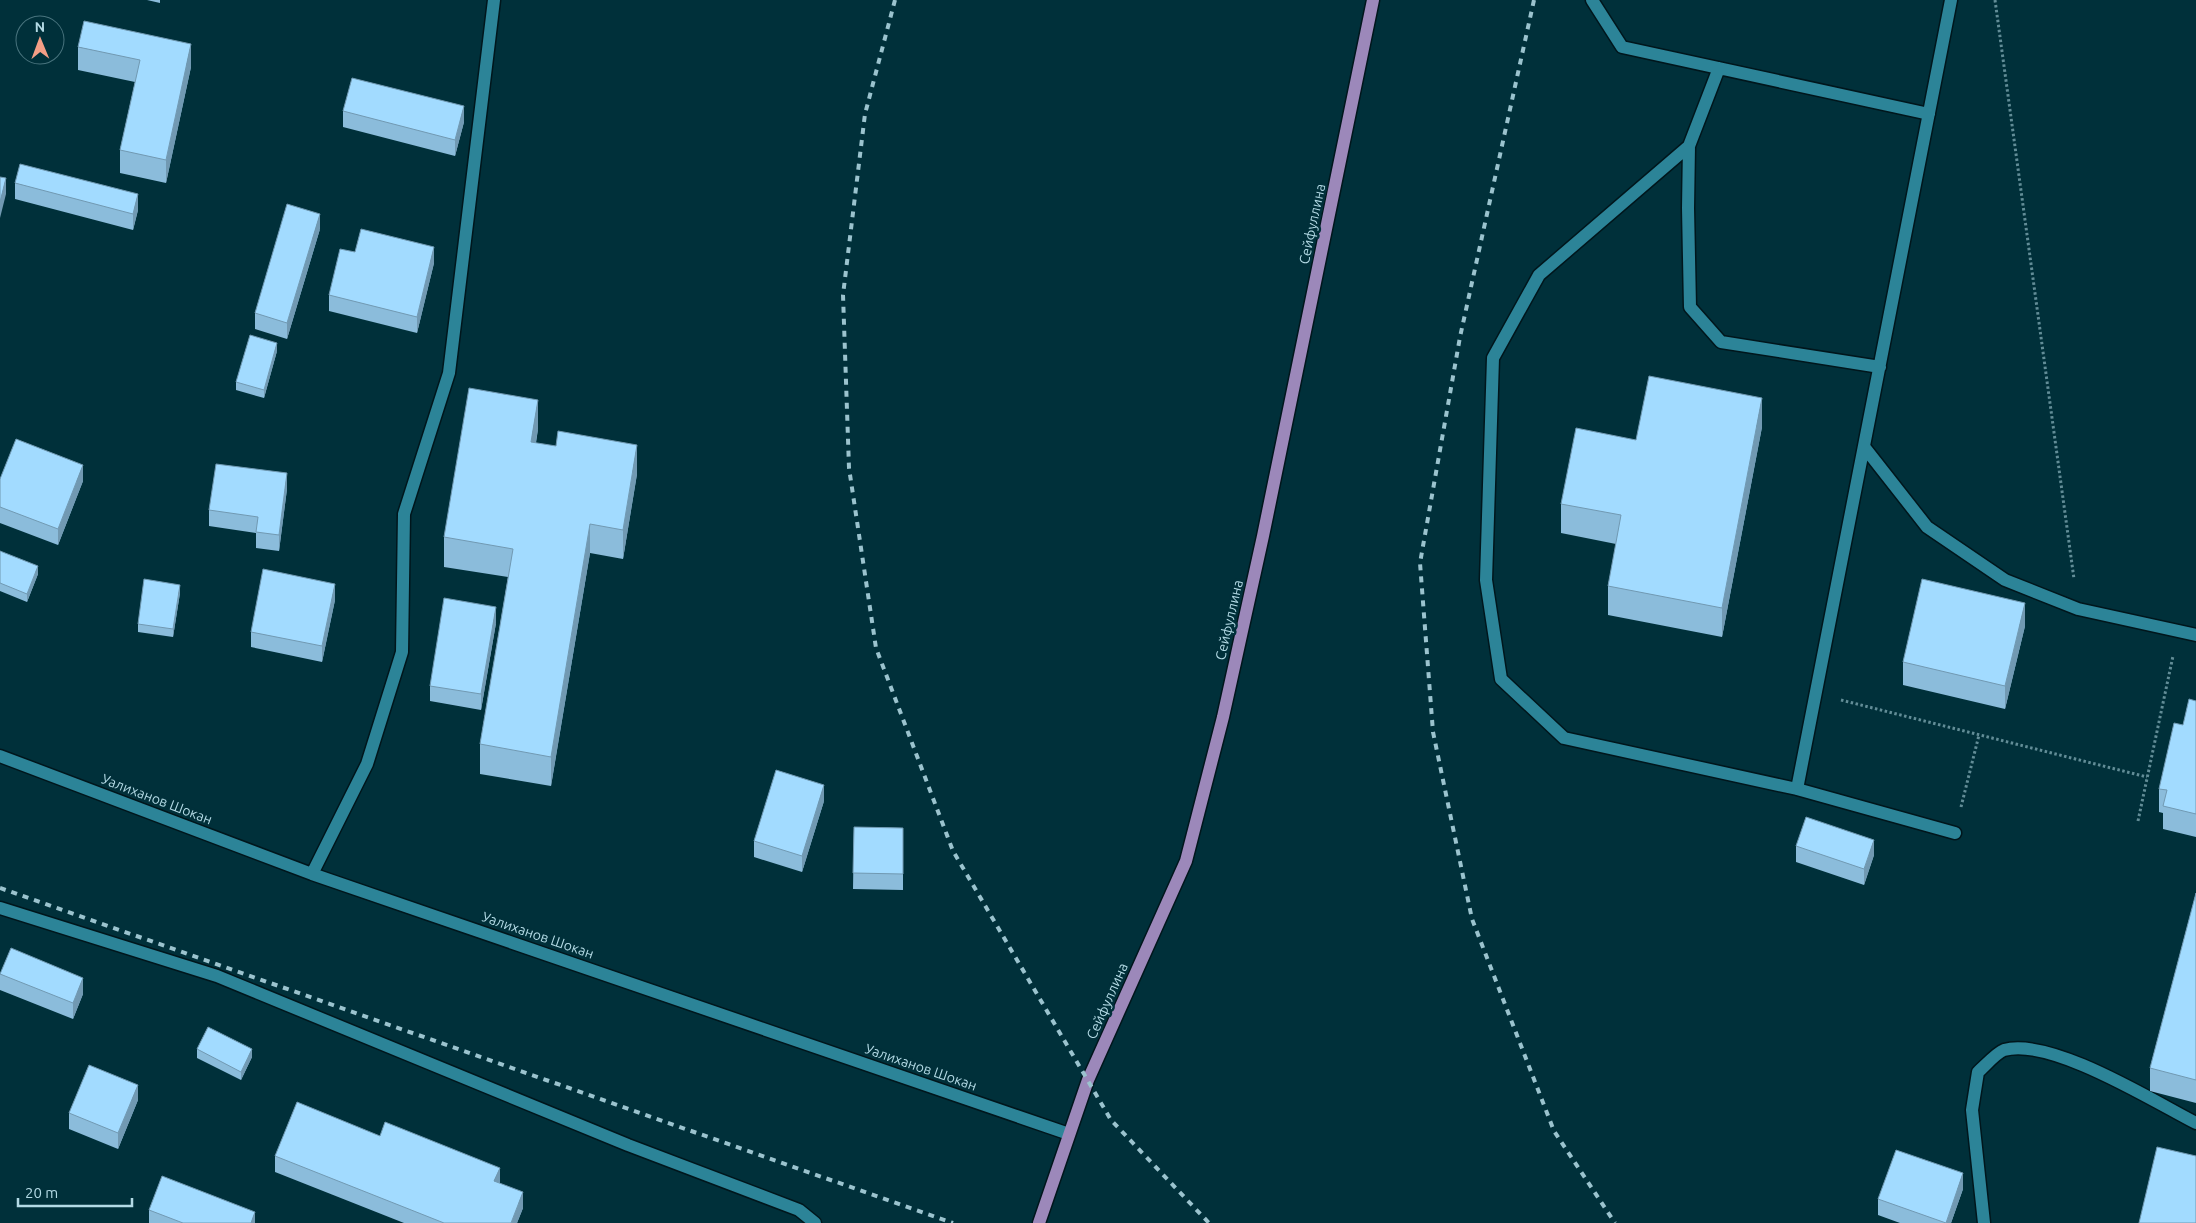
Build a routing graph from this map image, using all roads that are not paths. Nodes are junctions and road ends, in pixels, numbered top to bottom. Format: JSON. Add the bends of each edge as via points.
{"nodes":[{"id":1,"x":494,"y":0,"type":"edge"},
{"id":2,"x":1373,"y":0,"type":"edge"},
{"id":3,"x":1592,"y":0,"type":"edge"},
{"id":4,"x":1951,"y":0,"type":"edge"},
{"id":5,"x":1720,"y":68,"type":"junction"},
{"id":6,"x":1929,"y":114,"type":"junction"},
{"id":7,"x":1689,"y":146,"type":"junction"},
{"id":8,"x":1880,"y":367,"type":"junction"},
{"id":9,"x":1865,"y":448,"type":"junction"},
{"id":10,"x":2196,"y":635,"type":"edge"},
{"id":11,"x":0,"y":756,"type":"edge"},
{"id":12,"x":1797,"y":789,"type":"junction"},
{"id":13,"x":1955,"y":833,"type":"road end"},
{"id":14,"x":312,"y":874,"type":"junction"},
{"id":15,"x":0,"y":908,"type":"edge"},
{"id":16,"x":2196,"y":1123,"type":"edge"},
{"id":17,"x":1069,"y":1134,"type":"junction"},
{"id":18,"x":815,"y":1223,"type":"edge"},
{"id":19,"x":1039,"y":1223,"type":"edge"},
{"id":20,"x":1984,"y":1223,"type":"edge"}],
"edges":[{"from":1,"to":14,"type":"street","via":[[449,373],[404,514],[402,652],[367,764]]},
{"from":2,"to":17,"type":"main road","name":"Сейфуллина","via":[[1264,536],[1186,861],[1088,1080]]},
{"from":3,"to":5,"type":"street","via":[[1622,47]]},
{"from":4,"to":6,"type":"street"},
{"from":5,"to":6,"type":"street"},
{"from":5,"to":7,"type":"street"},
{"from":6,"to":8,"type":"street"},
{"from":7,"to":8,"type":"street","via":[[1690,306],[1721,342]]},
{"from":7,"to":12,"type":"street","via":[[1539,275],[1493,358],[1486,580],[1501,679],[1564,738]]},
{"from":8,"to":9,"type":"street"},
{"from":9,"to":10,"type":"street","via":[[1927,527],[2005,580],[2078,608]]},
{"from":9,"to":12,"type":"street"},
{"from":11,"to":14,"type":"street","name":"Уалиханов Шокан"},
{"from":12,"to":13,"type":"street"},
{"from":14,"to":17,"type":"street","name":"Уалиханов Шокан"},
{"from":15,"to":18,"type":"street","via":[[217,976],[628,1145],[799,1210]]},
{"from":16,"to":20,"type":"street","via":[[2077,1061],[2029,1049],[2003,1050],[1978,1072],[1972,1110]]},
{"from":17,"to":19,"type":"main road","name":"Сейфуллина"}]}
